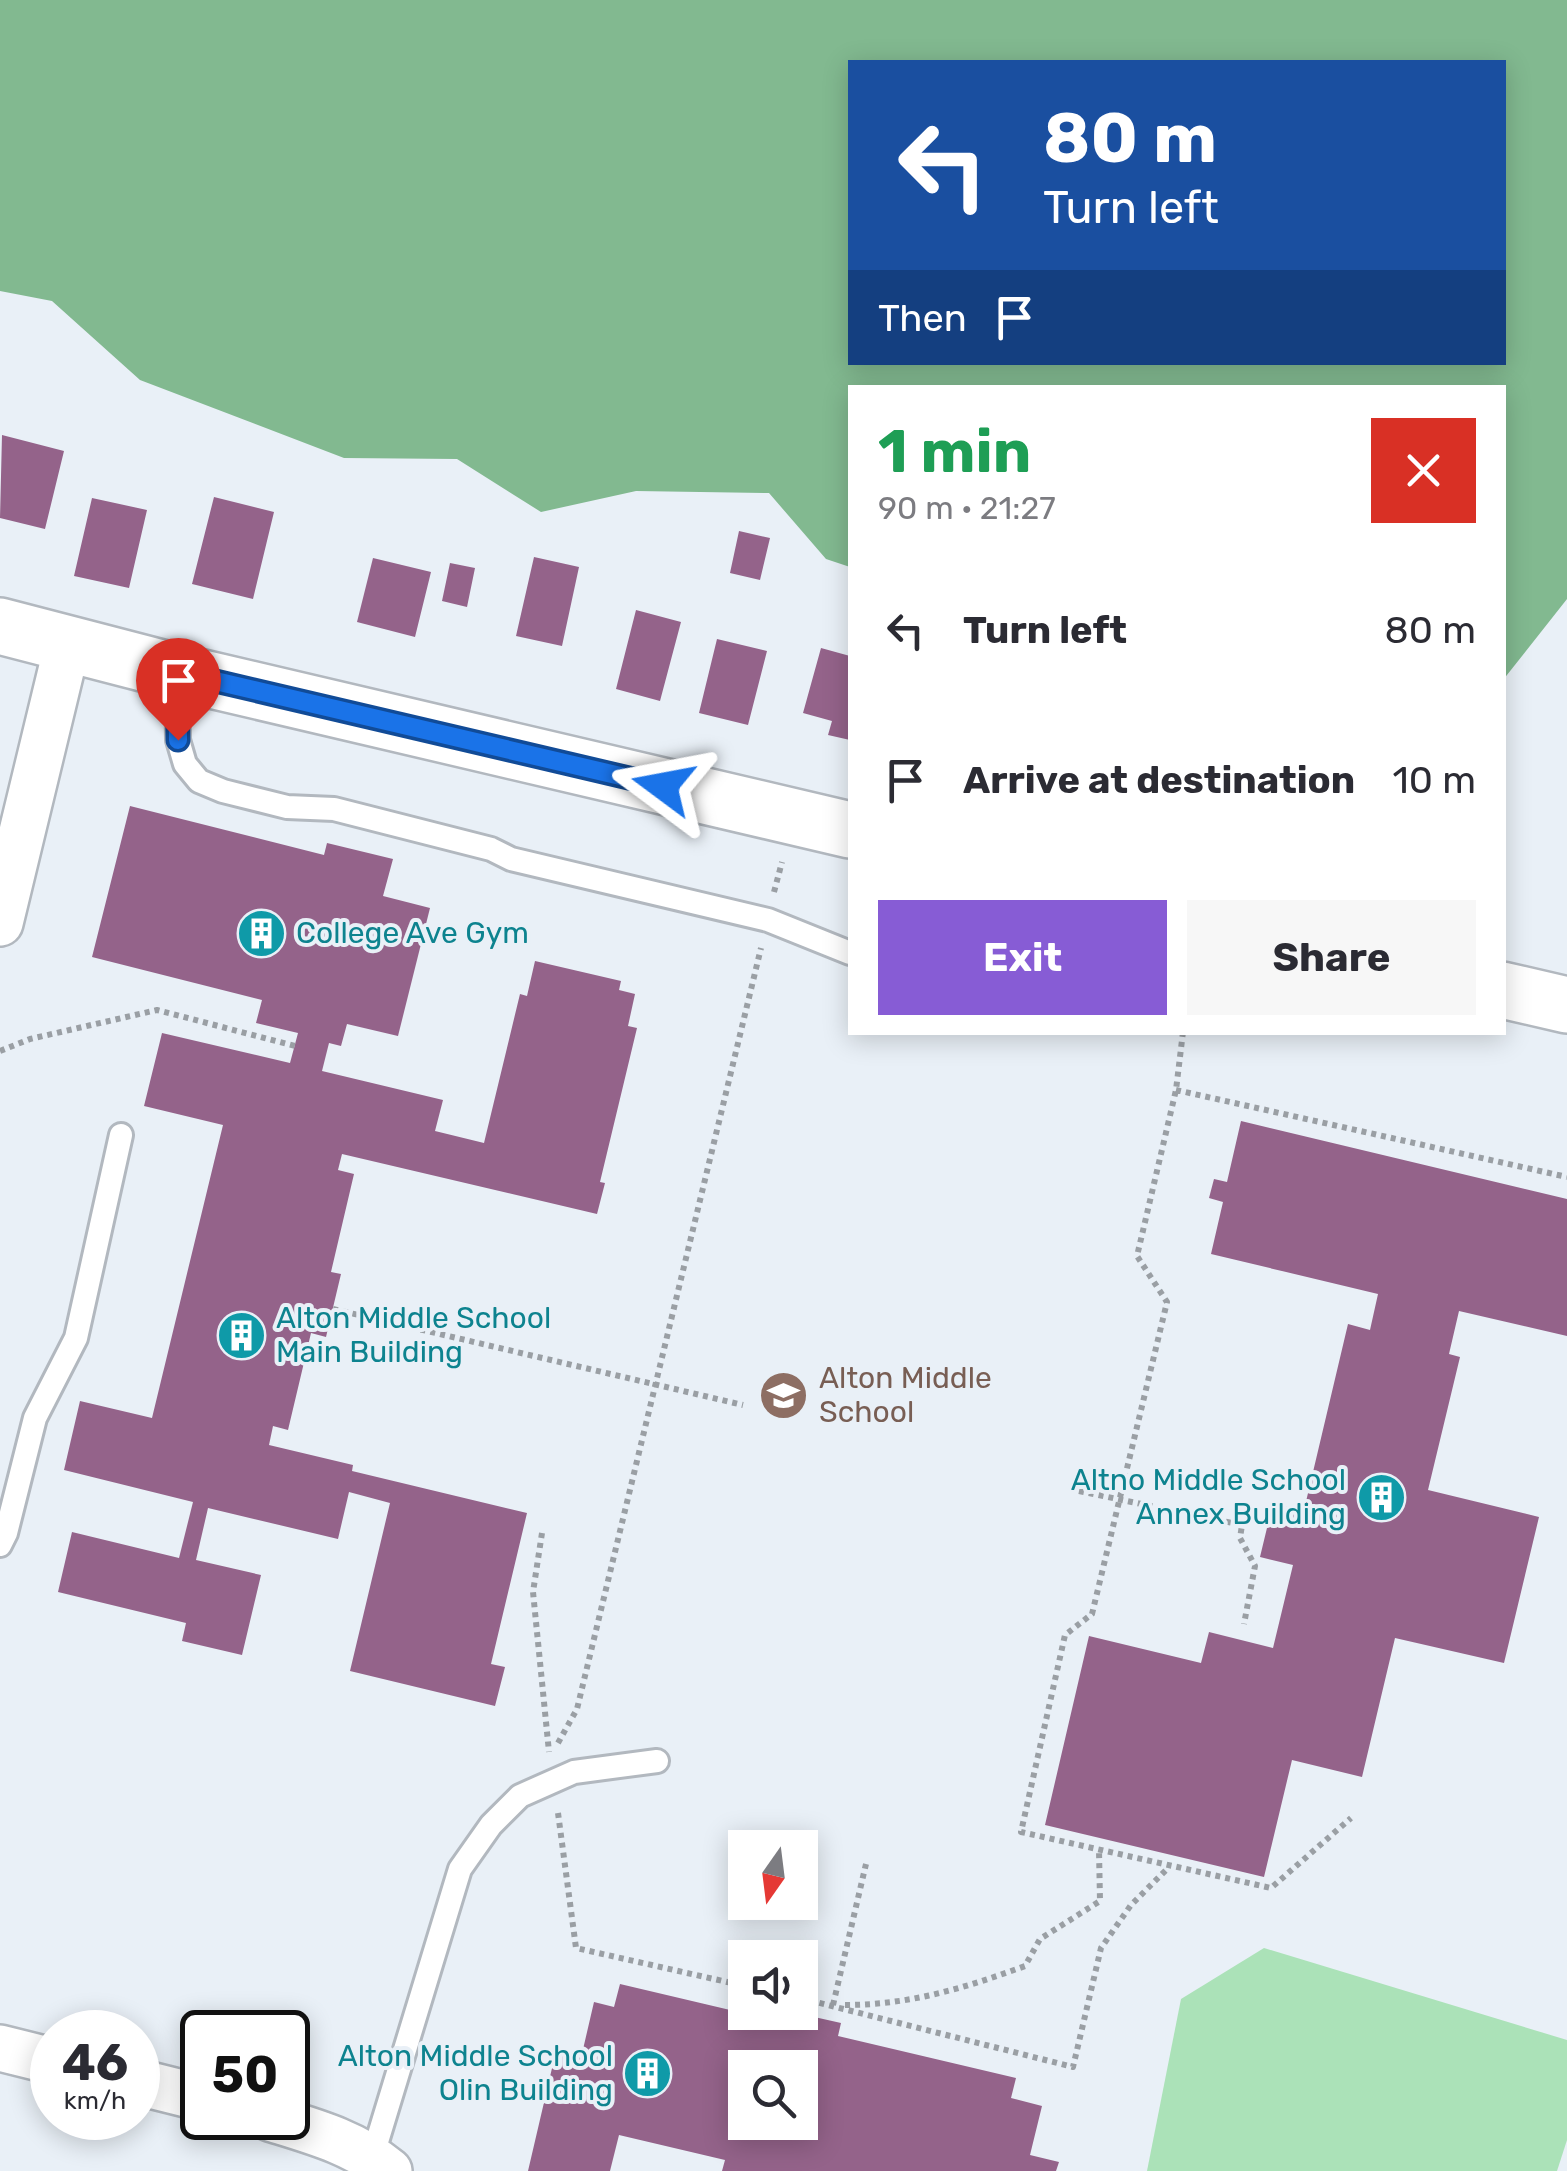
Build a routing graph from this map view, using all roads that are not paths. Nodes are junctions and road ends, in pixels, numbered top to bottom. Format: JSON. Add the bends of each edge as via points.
{"nodes":[{"id":1,"x":0,"y":626,"type":"edge"},
{"id":2,"x":68,"y":642,"type":"junction"},
{"id":3,"x":177,"y":672,"type":"junction"},
{"id":4,"x":848,"y":830,"type":"edge"},
{"id":5,"x":0,"y":922,"type":"edge"},
{"id":6,"x":848,"y":952,"type":"edge"},
{"id":7,"x":1506,"y":991,"type":"edge"},
{"id":8,"x":1567,"y":1005,"type":"edge"},
{"id":9,"x":121,"y":1134,"type":"dead end"},
{"id":10,"x":0,"y":1546,"type":"edge"},
{"id":11,"x":656,"y":1761,"type":"dead end"},
{"id":12,"x":0,"y":2048,"type":"edge"},
{"id":13,"x":30,"y":2056,"type":"edge"},
{"id":14,"x":310,"y":2130,"type":"edge"},
{"id":15,"x":380,"y":2164,"type":"edge"}],
"edges":[{"from":1,"to":2,"type":"main road"},
{"from":2,"to":3,"type":"main road"},
{"from":2,"to":5,"type":"street"},
{"from":3,"to":4,"type":"main road"},
{"from":3,"to":6,"type":"lane","via":[[185,764],[222,791],[287,808],[334,809],[768,920]]},
{"from":7,"to":8,"type":"main road"},
{"from":9,"to":10,"type":"lane","via":[[76,1338],[35,1418]]},
{"from":11,"to":15,"type":"lane","via":[[574,1772],[520,1796],[460,1869]]},
{"from":12,"to":13,"type":"street"},
{"from":14,"to":15,"type":"street"}]}
